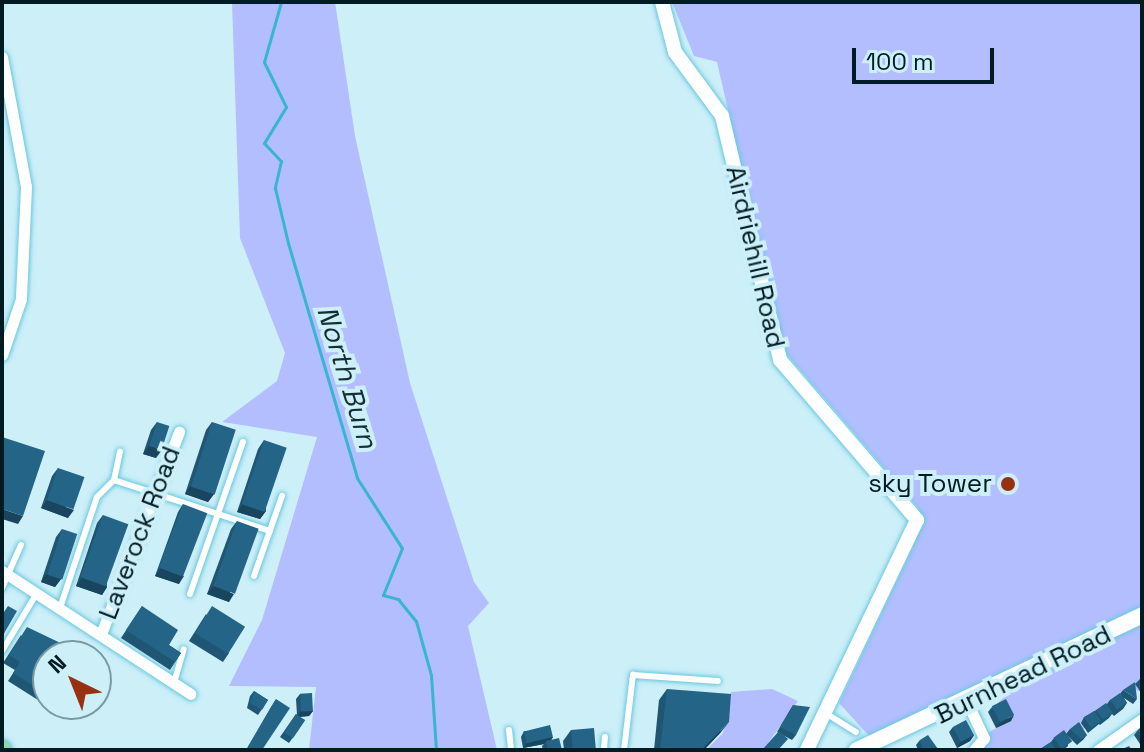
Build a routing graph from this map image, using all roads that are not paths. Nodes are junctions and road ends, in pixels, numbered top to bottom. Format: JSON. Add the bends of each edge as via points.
{"nodes":[{"id":1,"x":662,"y":2,"type":"edge"},
{"id":2,"x":2,"y":57,"type":"edge"},
{"id":3,"x":2,"y":355,"type":"edge"},
{"id":4,"x":179,"y":432,"type":"dead end"},
{"id":5,"x":243,"y":442,"type":"dead end"},
{"id":6,"x":120,"y":452,"type":"dead end"},
{"id":7,"x":114,"y":480,"type":"junction"},
{"id":8,"x":156,"y":492,"type":"junction"},
{"id":9,"x":282,"y":496,"type":"dead end"},
{"id":10,"x":219,"y":514,"type":"junction"},
{"id":11,"x":270,"y":531,"type":"junction"},
{"id":12,"x":21,"y":545,"type":"dead end"},
{"id":13,"x":6,"y":574,"type":"edge"},
{"id":14,"x":254,"y":576,"type":"dead end"},
{"id":15,"x":2,"y":588,"type":"edge"},
{"id":16,"x":37,"y":593,"type":"junction"},
{"id":17,"x":190,"y":594,"type":"dead end"},
{"id":18,"x":60,"y":608,"type":"junction"},
{"id":19,"x":1142,"y":615,"type":"edge"},
{"id":20,"x":101,"y":634,"type":"junction"},
{"id":21,"x":184,"y":649,"type":"dead end"},
{"id":22,"x":2,"y":651,"type":"edge"},
{"id":23,"x":718,"y":681,"type":"dead end"},
{"id":24,"x":174,"y":683,"type":"junction"},
{"id":25,"x":191,"y":694,"type":"dead end"},
{"id":26,"x":968,"y":704,"type":"junction"},
{"id":27,"x":827,"y":714,"type":"junction"},
{"id":28,"x":1142,"y":719,"type":"edge"},
{"id":29,"x":509,"y":730,"type":"dead end"},
{"id":30,"x":856,"y":732,"type":"dead end"},
{"id":31,"x":605,"y":737,"type":"dead end"},
{"id":32,"x":511,"y":750,"type":"edge"},
{"id":33,"x":604,"y":750,"type":"edge"},
{"id":34,"x":624,"y":750,"type":"edge"},
{"id":35,"x":807,"y":750,"type":"edge"},
{"id":36,"x":857,"y":750,"type":"edge"},
{"id":37,"x":974,"y":750,"type":"edge"},
{"id":38,"x":1098,"y":750,"type":"edge"}],
"edges":[{"from":1,"to":27,"type":"street","name":"Airdriehill Road","via":[[675,52],[722,116],[780,360],[913,511],[916,528]]},
{"from":2,"to":3,"type":"street","via":[[26,187],[21,299]]},
{"from":4,"to":8,"type":"street","name":"Laverock Road"},
{"from":5,"to":10,"type":"lane"},
{"from":6,"to":7,"type":"lane"},
{"from":7,"to":8,"type":"lane"},
{"from":7,"to":18,"type":"lane","via":[[97,497]]},
{"from":8,"to":10,"type":"lane"},
{"from":8,"to":20,"type":"street","name":"Laverock Road"},
{"from":9,"to":11,"type":"lane"},
{"from":10,"to":11,"type":"lane"},
{"from":10,"to":17,"type":"lane"},
{"from":11,"to":14,"type":"lane"},
{"from":12,"to":13,"type":"lane"},
{"from":13,"to":15,"type":"lane"},
{"from":13,"to":16,"type":"street"},
{"from":16,"to":18,"type":"street"},
{"from":16,"to":22,"type":"lane"},
{"from":18,"to":20,"type":"street"},
{"from":19,"to":26,"type":"main road","name":"Burnhead Road"},
{"from":20,"to":24,"type":"street"},
{"from":21,"to":24,"type":"lane"},
{"from":23,"to":34,"type":"lane","via":[[633,675]]},
{"from":24,"to":25,"type":"street"},
{"from":26,"to":36,"type":"main road","name":"Burnhead Road"},
{"from":26,"to":37,"type":"street","via":[[984,738]]},
{"from":27,"to":30,"type":"lane"},
{"from":27,"to":35,"type":"street"},
{"from":28,"to":38,"type":"street"},
{"from":29,"to":32,"type":"lane"},
{"from":31,"to":33,"type":"lane"}]}
